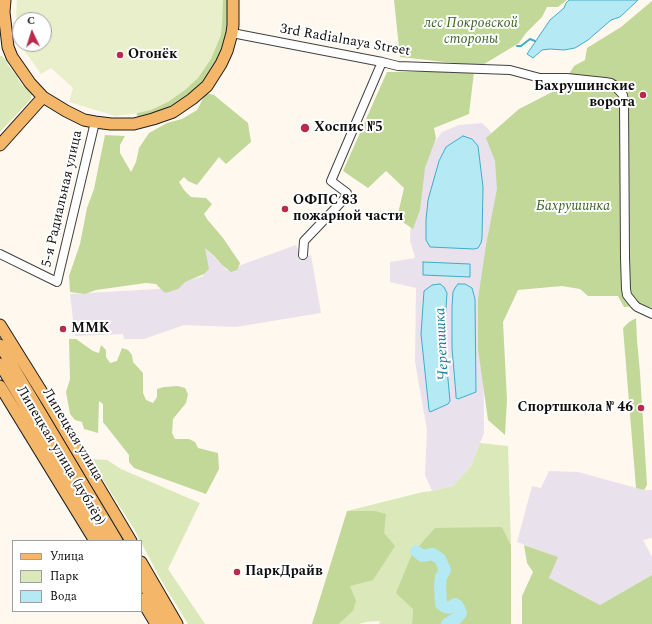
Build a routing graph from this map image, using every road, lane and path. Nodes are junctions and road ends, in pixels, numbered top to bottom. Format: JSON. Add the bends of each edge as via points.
{"nodes":[{"id":1,"x":5,"y":0,"type":"edge"},
{"id":2,"x":233,"y":0,"type":"edge"},
{"id":3,"x":232,"y":33,"type":"junction"},
{"id":4,"x":4,"y":48,"type":"edge"},
{"id":5,"x":382,"y":62,"type":"junction"},
{"id":6,"x":43,"y":97,"type":"junction"},
{"id":7,"x":95,"y":122,"type":"junction"},
{"id":8,"x":0,"y":145,"type":"edge"},
{"id":9,"x":0,"y":254,"type":"edge"},
{"id":10,"x":303,"y":255,"type":"dead end"},
{"id":11,"x":652,"y":314,"type":"edge"},
{"id":12,"x":0,"y":325,"type":"edge"},
{"id":13,"x":0,"y":345,"type":"edge"},
{"id":14,"x":0,"y":364,"type":"edge"},
{"id":15,"x":0,"y":386,"type":"edge"},
{"id":16,"x":0,"y":391,"type":"edge"},
{"id":17,"x":9,"y":401,"type":"junction"},
{"id":18,"x":94,"y":540,"type":"edge"},
{"id":19,"x":105,"y":540,"type":"edge"},
{"id":20,"x":116,"y":540,"type":"edge"},
{"id":21,"x":130,"y":540,"type":"edge"},
{"id":22,"x":142,"y":564,"type":"edge"},
{"id":23,"x":142,"y":582,"type":"edge"},
{"id":24,"x":142,"y":601,"type":"edge"},
{"id":25,"x":142,"y":608,"type":"edge"},
{"id":26,"x":152,"y":624,"type":"edge"},
{"id":27,"x":156,"y":624,"type":"edge"},
{"id":28,"x":168,"y":624,"type":"edge"},
{"id":29,"x":177,"y":624,"type":"edge"}],
"edges":[{"from":1,"to":4,"type":"main road"},
{"from":2,"to":3,"type":"main road"},
{"from":3,"to":5,"type":"street","name":"3rd Radialnaya Street"},
{"from":3,"to":7,"type":"main road","via":[[221,64],[206,86],[174,112],[134,124]]},
{"from":4,"to":6,"type":"main road"},
{"from":5,"to":10,"type":"street","via":[[331,181],[348,193],[347,196],[304,241]]},
{"from":5,"to":11,"type":"street","name":"3rd Radialnaya Street","via":[[398,66],[510,70],[540,78],[567,78],[614,85],[623,95],[624,101],[626,289],[627,295],[637,307]]},
{"from":6,"to":7,"type":"main road","via":[[84,120]]},
{"from":6,"to":8,"type":"main road"},
{"from":7,"to":9,"type":"street","name":"5-я Радиальная улица","via":[[57,282]]},
{"from":12,"to":21,"type":"main road","name":"Липецкая улица (дублёр)"},
{"from":13,"to":20,"type":"main road","name":"Липецкая улица"},
{"from":14,"to":19,"type":"main road","name":"Липецкая улица"},
{"from":15,"to":17,"type":"main road","name":"Липецкая улица (дублёр)"},
{"from":16,"to":17,"type":"street"},
{"from":17,"to":18,"type":"main road","name":"Липецкая улица (дублёр)"},
{"from":22,"to":29,"type":"main road"},
{"from":23,"to":28,"type":"main road"},
{"from":24,"to":27,"type":"main road"},
{"from":25,"to":26,"type":"main road"}]}
